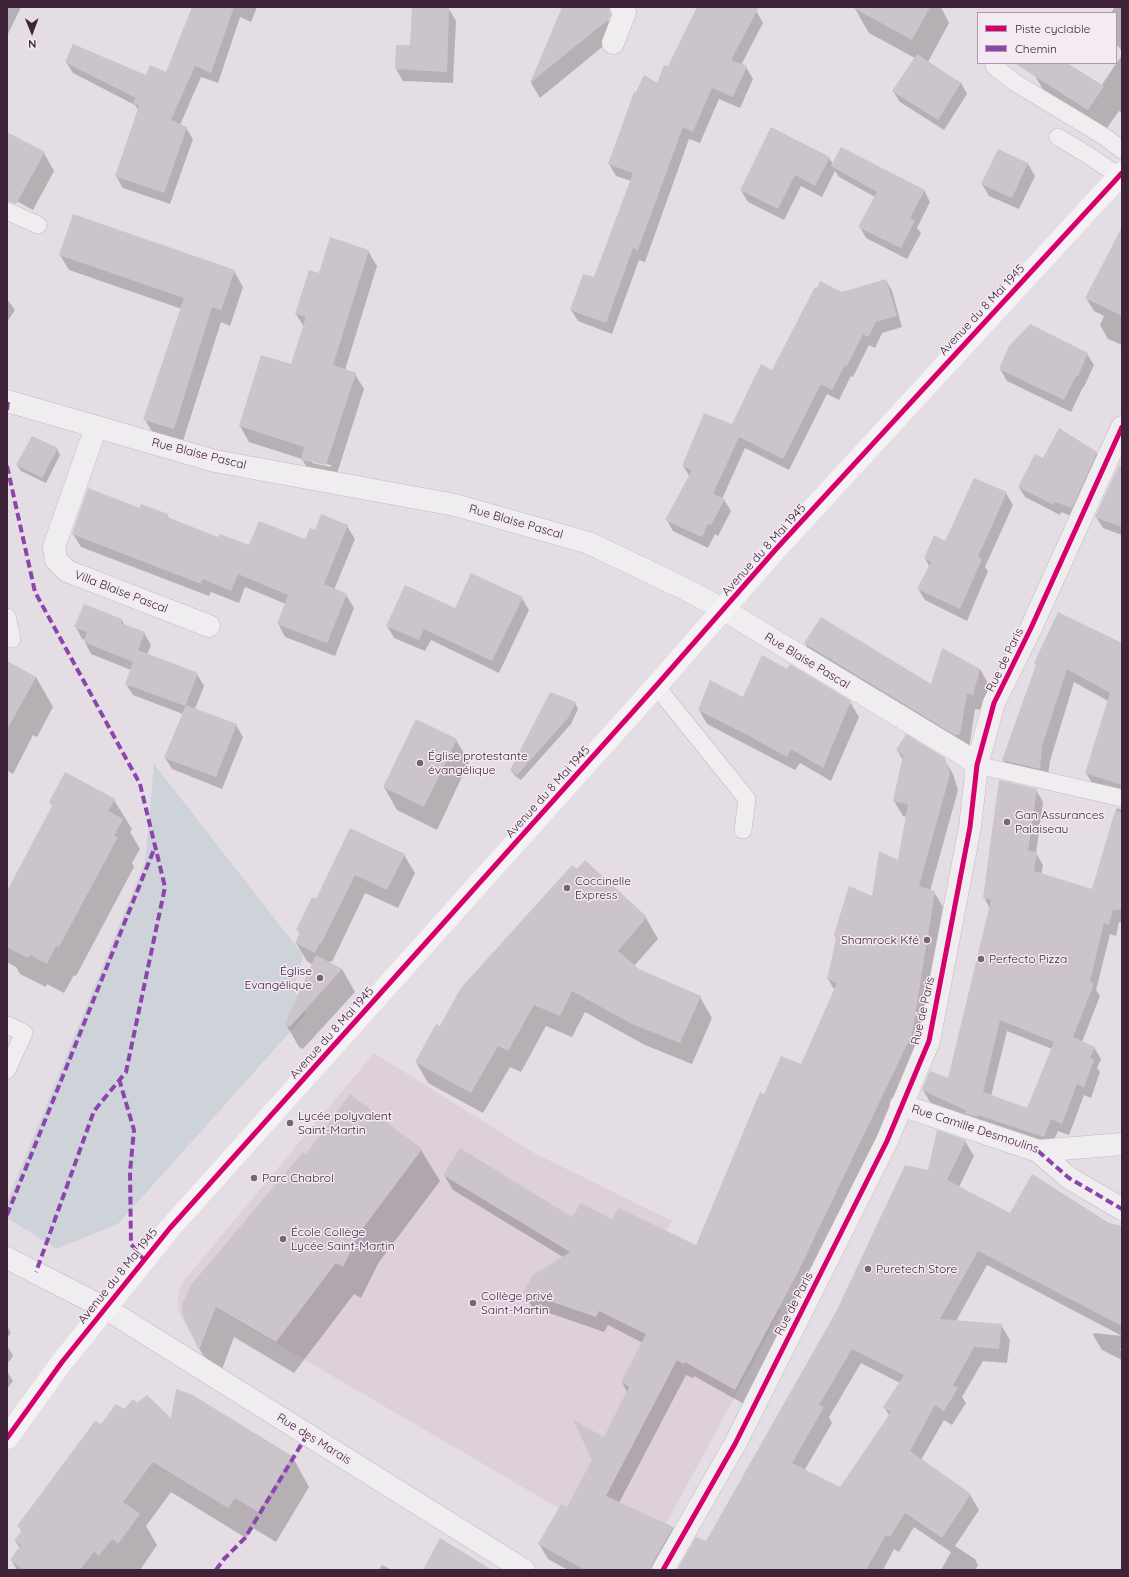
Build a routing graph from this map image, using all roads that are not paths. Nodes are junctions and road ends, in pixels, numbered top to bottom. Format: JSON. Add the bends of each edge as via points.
{"nodes":[{"id":1,"x":622,"y":7,"type":"edge"},
{"id":2,"x":612,"y":43,"type":"dead end"},
{"id":3,"x":994,"y":66,"type":"dead end"},
{"id":4,"x":1058,"y":137,"type":"dead end"},
{"id":5,"x":1122,"y":150,"type":"edge"},
{"id":6,"x":1121,"y":174,"type":"edge"},
{"id":7,"x":7,"y":211,"type":"edge"},
{"id":8,"x":38,"y":225,"type":"dead end"},
{"id":9,"x":8,"y":401,"type":"edge"},
{"id":10,"x":96,"y":427,"type":"junction"},
{"id":11,"x":1122,"y":427,"type":"edge"},
{"id":12,"x":724,"y":610,"type":"junction"},
{"id":13,"x":7,"y":617,"type":"edge"},
{"id":14,"x":209,"y":626,"type":"dead end"},
{"id":15,"x":12,"y":639,"type":"dead end"},
{"id":16,"x":656,"y":686,"type":"junction"},
{"id":17,"x":977,"y":765,"type":"junction"},
{"id":18,"x":1122,"y":798,"type":"edge"},
{"id":19,"x":743,"y":830,"type":"dead end"},
{"id":20,"x":7,"y":1025,"type":"edge"},
{"id":21,"x":7,"y":1070,"type":"edge"},
{"id":22,"x":901,"y":1105,"type":"junction"},
{"id":23,"x":1122,"y":1144,"type":"edge"},
{"id":24,"x":1038,"y":1151,"type":"junction"},
{"id":25,"x":1122,"y":1209,"type":"edge"},
{"id":26,"x":7,"y":1258,"type":"edge"},
{"id":27,"x":105,"y":1308,"type":"junction"},
{"id":28,"x":7,"y":1438,"type":"edge"},
{"id":29,"x":524,"y":1570,"type":"edge"},
{"id":30,"x":663,"y":1570,"type":"edge"}],
"edges":[{"from":1,"to":2,"type":"street","via":[[625,12]]},
{"from":3,"to":5,"type":"lane","via":[[1014,82]]},
{"from":4,"to":6,"type":"lane"},
{"from":6,"to":12,"type":"main road","name":"Avenue du 8 Mai 1945","via":[[777,548]]},
{"from":7,"to":8,"type":"lane"},
{"from":9,"to":10,"type":"street","name":"Rue Blaise Pascal"},
{"from":10,"to":12,"type":"street","name":"Rue Blaise Pascal","via":[[215,461],[455,505],[589,543]]},
{"from":10,"to":14,"type":"street","name":"Villa Blaise Pascal","via":[[54,547],[56,560],[67,571]]},
{"from":11,"to":17,"type":"street","name":"Rue de Paris","via":[[1031,628],[994,703]]},
{"from":12,"to":16,"type":"main road","name":"Avenue du 8 Mai 1945"},
{"from":12,"to":17,"type":"street","name":"Rue Blaise Pascal"},
{"from":13,"to":15,"type":"lane"},
{"from":16,"to":19,"type":"lane","via":[[747,799]]},
{"from":16,"to":27,"type":"main road","name":"Avenue du 8 Mai 1945","via":[[170,1228]]},
{"from":17,"to":18,"type":"lane"},
{"from":17,"to":22,"type":"street","name":"Rue de Paris","via":[[970,827],[929,1041]]},
{"from":20,"to":21,"type":"lane","via":[[24,1032]]},
{"from":22,"to":24,"type":"street","name":"Rue Camille Desmoulins"},
{"from":22,"to":30,"type":"street","name":"Rue de Paris","via":[[887,1141],[735,1444]]},
{"from":23,"to":24,"type":"street","name":"Rue Camille Desmoulins"},
{"from":24,"to":25,"type":"street","via":[[1068,1178]]},
{"from":26,"to":27,"type":"street","name":"Rue des Marais"},
{"from":27,"to":28,"type":"main road","name":"Avenue du 8 Mai 1945"},
{"from":27,"to":29,"type":"street","name":"Rue des Marais"}]}
